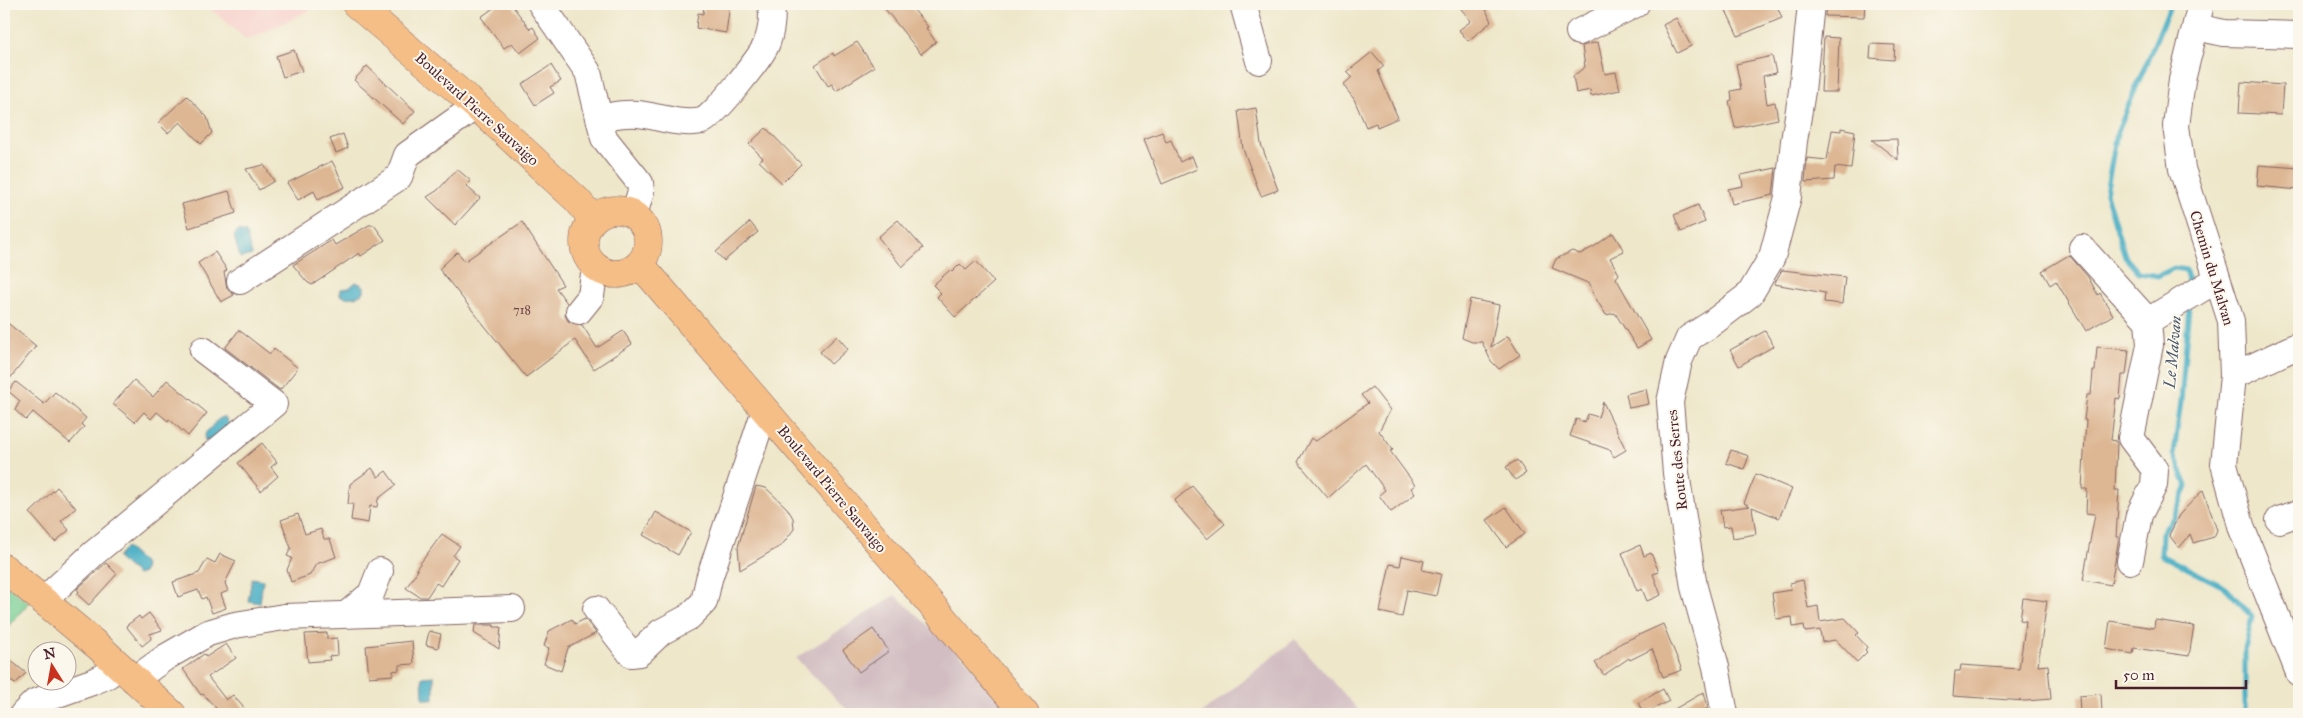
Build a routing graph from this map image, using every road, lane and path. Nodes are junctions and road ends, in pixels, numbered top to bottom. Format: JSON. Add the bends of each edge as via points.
{"nodes":[{"id":1,"x":356,"y":4,"type":"edge"},
{"id":2,"x":541,"y":4,"type":"edge"},
{"id":3,"x":1244,"y":4,"type":"edge"},
{"id":4,"x":1636,"y":4,"type":"edge"},
{"id":5,"x":1811,"y":4,"type":"edge"},
{"id":6,"x":777,"y":7,"type":"edge"},
{"id":7,"x":2198,"y":15,"type":"edge"},
{"id":8,"x":1580,"y":32,"type":"dead end"},
{"id":9,"x":2299,"y":36,"type":"edge"},
{"id":10,"x":1260,"y":61,"type":"dead end"},
{"id":11,"x":476,"y":106,"type":"junction"},
{"id":12,"x":599,"y":118,"type":"junction"},
{"id":13,"x":634,"y":215,"type":"junction"},
{"id":14,"x":593,"y":219,"type":"junction"},
{"id":15,"x":2082,"y":248,"type":"dead end"},
{"id":16,"x":640,"y":264,"type":"junction"},
{"id":17,"x":595,"y":267,"type":"junction"},
{"id":18,"x":240,"y":281,"type":"dead end"},
{"id":19,"x":2199,"y":291,"type":"junction"},
{"id":20,"x":579,"y":311,"type":"dead end"},
{"id":21,"x":2148,"y":321,"type":"junction"},
{"id":22,"x":2299,"y":345,"type":"edge"},
{"id":23,"x":203,"y":350,"type":"dead end"},
{"id":24,"x":2233,"y":376,"type":"junction"},
{"id":25,"x":765,"y":410,"type":"junction"},
{"id":26,"x":2130,"y":561,"type":"dead end"},
{"id":27,"x":4,"y":568,"type":"edge"},
{"id":28,"x":380,"y":571,"type":"dead end"},
{"id":29,"x":43,"y":601,"type":"junction"},
{"id":30,"x":512,"y":609,"type":"dead end"},
{"id":31,"x":596,"y":609,"type":"dead end"},
{"id":32,"x":346,"y":614,"type":"junction"},
{"id":33,"x":2297,"y":660,"type":"edge"},
{"id":34,"x":127,"y":673,"type":"junction"},
{"id":35,"x":23,"y":714,"type":"edge"},
{"id":36,"x":172,"y":714,"type":"edge"},
{"id":37,"x":1025,"y":714,"type":"edge"},
{"id":38,"x":1724,"y":714,"type":"edge"}],
"edges":[{"from":1,"to":11,"type":"main road","name":"Boulevard Pierre Sauvaigo"},
{"from":2,"to":12,"type":"street","via":[[588,72]]},
{"from":3,"to":10,"type":"street"},
{"from":4,"to":8,"type":"street"},
{"from":5,"to":38,"type":"street","name":"Route des Serres","via":[[1788,197],[1772,257],[1750,294],[1689,338],[1679,361],[1670,402],[1676,473],[1694,587],[1716,667]]},
{"from":6,"to":12,"type":"street","via":[[765,46],[716,112],[704,121],[683,122],[621,113]]},
{"from":7,"to":9,"type":"street","via":[[2224,33]]},
{"from":7,"to":19,"type":"street","name":"Chemin du Malvan","via":[[2182,80],[2176,126]]},
{"from":11,"to":14,"type":"main road","name":"Boulevard Pierre Sauvaigo","via":[[577,200]]},
{"from":11,"to":18,"type":"street","via":[[407,155],[399,177]]},
{"from":12,"to":13,"type":"street","via":[[604,138],[640,184]]},
{"from":13,"to":14,"type":"main road","via":[[613,209]]},
{"from":13,"to":16,"type":"main road","via":[[642,223],[649,244]]},
{"from":14,"to":17,"type":"main road","via":[[587,227],[584,247]]},
{"from":15,"to":21,"type":"street"},
{"from":16,"to":17,"type":"main road","via":[[622,274],[612,274]]},
{"from":16,"to":25,"type":"main road","name":"Boulevard Pierre Sauvaigo"},
{"from":17,"to":20,"type":"street","via":[[591,296]]},
{"from":19,"to":21,"type":"street"},
{"from":19,"to":24,"type":"street","name":"Chemin du Malvan","via":[[2231,322]]},
{"from":21,"to":26,"type":"street","via":[[2150,345],[2131,438],[2155,470],[2154,484],[2139,515]]},
{"from":22,"to":24,"type":"street"},
{"from":23,"to":29,"type":"street","via":[[274,404],[92,554]]},
{"from":24,"to":33,"type":"street","name":"Chemin du Malvan","via":[[2224,464],[2242,529]]},
{"from":25,"to":31,"type":"street","via":[[709,578],[704,602],[689,616],[661,632],[639,653],[631,654]]},
{"from":25,"to":37,"type":"main road","name":"Boulevard Pierre Sauvaigo"},
{"from":27,"to":29,"type":"main road"},
{"from":28,"to":32,"type":"street","via":[[370,594]]},
{"from":29,"to":34,"type":"main road"},
{"from":30,"to":32,"type":"street"},
{"from":32,"to":34,"type":"street","via":[[284,617],[235,625],[208,633],[166,657]]},
{"from":34,"to":35,"type":"street","via":[[108,675],[35,702]]},
{"from":34,"to":36,"type":"main road"}]}
